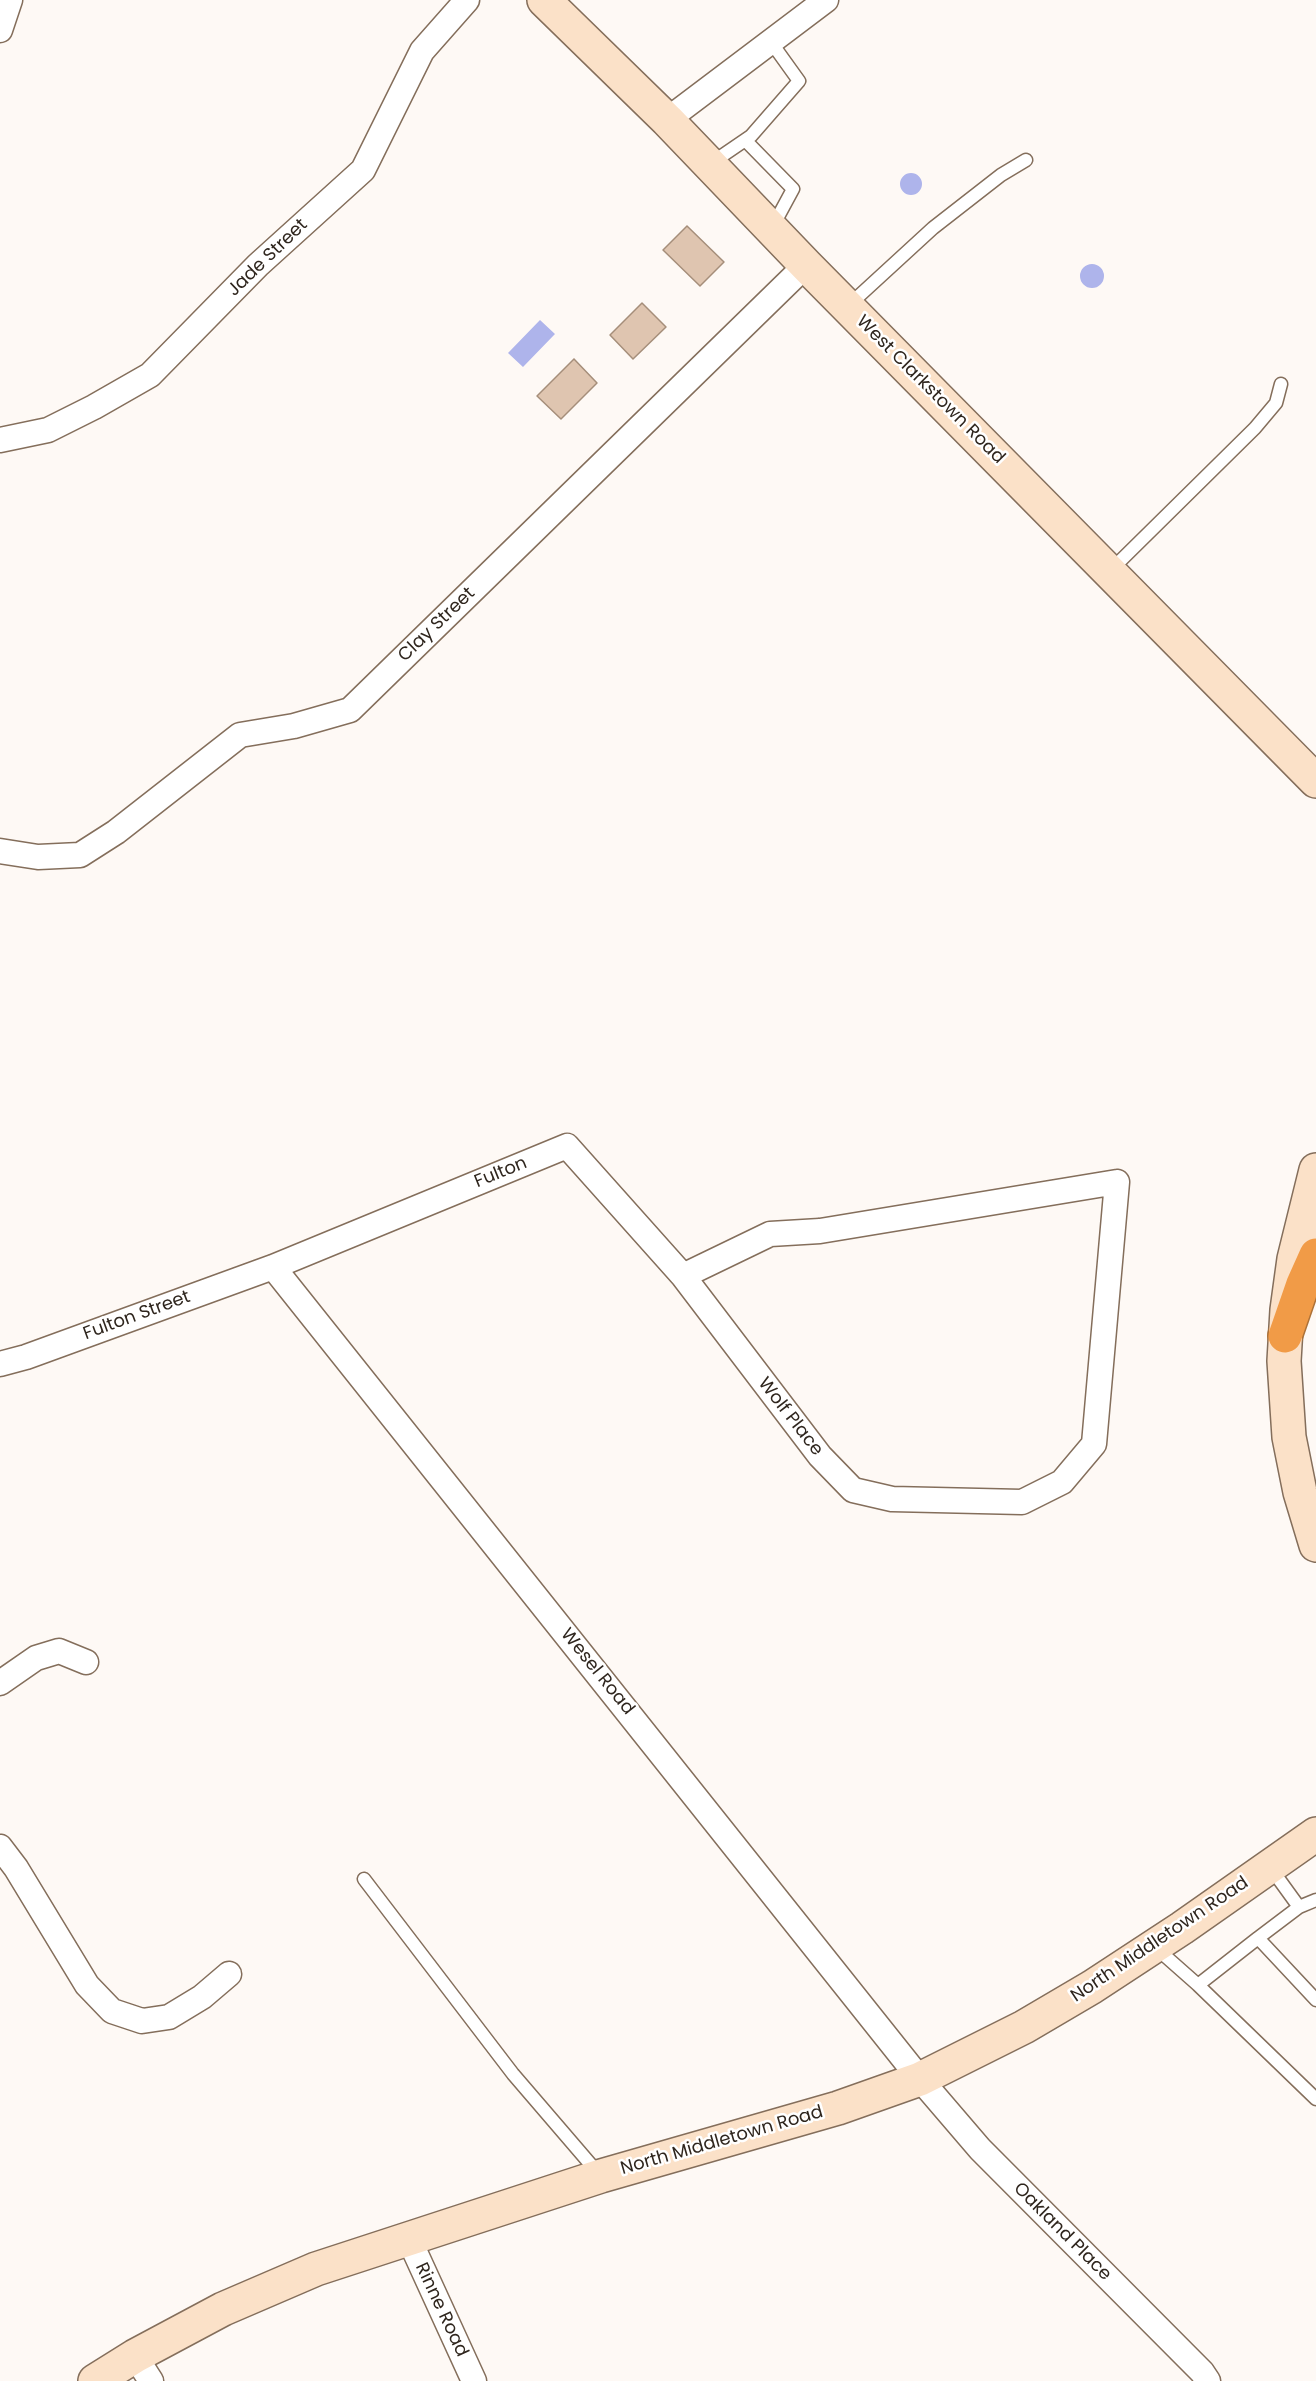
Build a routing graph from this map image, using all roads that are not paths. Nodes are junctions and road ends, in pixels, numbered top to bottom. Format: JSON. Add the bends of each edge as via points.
{"nodes":[{"id":1,"x":10,"y":0,"type":"edge"},
{"id":2,"x":467,"y":0,"type":"edge"},
{"id":3,"x":544,"y":0,"type":"edge"},
{"id":4,"x":826,"y":0,"type":"edge"},
{"id":5,"x":0,"y":30,"type":"edge"},
{"id":6,"x":771,"y":42,"type":"junction"},
{"id":7,"x":667,"y":120,"type":"junction"},
{"id":8,"x":745,"y":140,"type":"junction"},
{"id":9,"x":1026,"y":160,"type":"dead end"},
{"id":10,"x":710,"y":164,"type":"junction"},
{"id":11,"x":772,"y":229,"type":"junction"},
{"id":12,"x":806,"y":265,"type":"junction"},
{"id":13,"x":847,"y":306,"type":"junction"},
{"id":14,"x":1281,"y":384,"type":"dead end"},
{"id":15,"x":0,"y":440,"type":"edge"},
{"id":16,"x":1110,"y":572,"type":"junction"},
{"id":17,"x":1313,"y":773,"type":"edge"},
{"id":18,"x":0,"y":851,"type":"edge"},
{"id":19,"x":1316,"y":1170,"type":"edge"},
{"id":20,"x":1316,"y":1255,"type":"edge"},
{"id":21,"x":273,"y":1267,"type":"junction"},
{"id":22,"x":683,"y":1276,"type":"junction"},
{"id":23,"x":1285,"y":1336,"type":"junction"},
{"id":24,"x":0,"y":1364,"type":"edge"},
{"id":25,"x":1316,"y":1545,"type":"edge"},
{"id":26,"x":86,"y":1662,"type":"dead end"},
{"id":27,"x":0,"y":1683,"type":"edge"},
{"id":28,"x":1316,"y":1834,"type":"edge"},
{"id":29,"x":0,"y":1847,"type":"edge"},
{"id":30,"x":1269,"y":1866,"type":"junction"},
{"id":31,"x":364,"y":1879,"type":"dead end"},
{"id":32,"x":1316,"y":1900,"type":"edge"},
{"id":33,"x":1299,"y":1907,"type":"junction"},
{"id":34,"x":1258,"y":1938,"type":"junction"},
{"id":35,"x":1154,"y":1946,"type":"junction"},
{"id":36,"x":229,"y":1974,"type":"dead end"},
{"id":37,"x":1198,"y":1985,"type":"junction"},
{"id":38,"x":1316,"y":2000,"type":"edge"},
{"id":39,"x":920,"y":2079,"type":"junction"},
{"id":40,"x":1316,"y":2099,"type":"edge"},
{"id":41,"x":601,"y":2176,"type":"junction"},
{"id":42,"x":409,"y":2239,"type":"junction"},
{"id":43,"x":143,"y":2368,"type":"edge"},
{"id":44,"x":94,"y":2381,"type":"edge"},
{"id":45,"x":474,"y":2381,"type":"edge"},
{"id":46,"x":1208,"y":2381,"type":"edge"}],
"edges":[{"from":1,"to":5,"type":"street"},
{"from":2,"to":15,"type":"street","name":"Jade Street","via":[[422,51],[363,170],[258,265],[150,375],[48,430]]},
{"from":3,"to":7,"type":"street","name":"West Clarkstown Road"},
{"from":4,"to":6,"type":"street"},
{"from":6,"to":7,"type":"street"},
{"from":6,"to":8,"type":"lane","via":[[799,81]]},
{"from":7,"to":10,"type":"street","name":"West Clarkstown Road"},
{"from":8,"to":10,"type":"lane"},
{"from":8,"to":11,"type":"lane","via":[[793,189]]},
{"from":9,"to":13,"type":"lane","via":[[933,228]]},
{"from":10,"to":11,"type":"street","name":"West Clarkstown Road"},
{"from":11,"to":12,"type":"street","name":"West Clarkstown Road"},
{"from":12,"to":13,"type":"street","name":"West Clarkstown Road"},
{"from":12,"to":18,"type":"street","name":"Clay Street","via":[[350,710],[294,726],[240,735],[116,832],[80,855],[39,857]]},
{"from":13,"to":16,"type":"street","name":"West Clarkstown Road"},
{"from":14,"to":16,"type":"lane","via":[[1276,403],[1255,428]]},
{"from":16,"to":17,"type":"street","name":"West Clarkstown Road"},
{"from":19,"to":23,"type":"street","via":[[1294,1259]]},
{"from":20,"to":23,"type":"highway"},
{"from":21,"to":22,"type":"street","name":"Fulton","via":[[567,1146]]},
{"from":21,"to":24,"type":"street","name":"Fulton Street"},
{"from":21,"to":39,"type":"street","name":"Wesel Road"},
{"from":22,"to":22,"type":"street","name":"Wolf Place","via":[[820,1456],[853,1490],[892,1499],[1022,1502],[1062,1482],[1094,1444],[1118,1182],[820,1232],[770,1234]]},
{"from":23,"to":25,"type":"street","via":[[1289,1437]]},
{"from":26,"to":27,"type":"street","via":[[59,1651],[36,1658]]},
{"from":28,"to":30,"type":"street","name":"North Middletown Road"},
{"from":29,"to":36,"type":"street","via":[[87,1985],[112,2011],[142,2021],[169,2017]]},
{"from":30,"to":33,"type":"lane"},
{"from":30,"to":35,"type":"street","name":"North Middletown Road"},
{"from":31,"to":41,"type":"lane","via":[[513,2074]]},
{"from":32,"to":33,"type":"lane"},
{"from":33,"to":34,"type":"lane"},
{"from":34,"to":37,"type":"lane"},
{"from":34,"to":38,"type":"lane"},
{"from":35,"to":37,"type":"lane"},
{"from":35,"to":39,"type":"street","name":"North Middletown Road","via":[[1024,2027]]},
{"from":37,"to":40,"type":"lane"},
{"from":39,"to":41,"type":"street","name":"North Middletown Road","via":[[838,2108]]},
{"from":39,"to":46,"type":"street","name":"Oakland Place","via":[[980,2149]]},
{"from":41,"to":42,"type":"street","name":"North Middletown Road"},
{"from":42,"to":43,"type":"street","name":"North Middletown Road","via":[[316,2270],[223,2309]]},
{"from":42,"to":45,"type":"street","name":"Rinne Road"},
{"from":43,"to":44,"type":"street","name":"North Middletown Road"}]}
